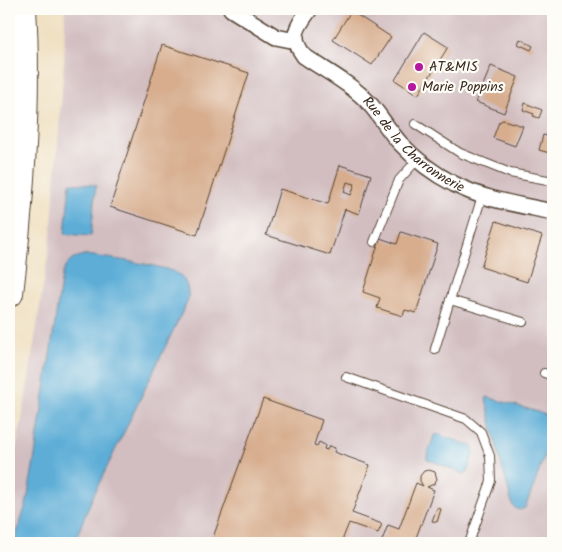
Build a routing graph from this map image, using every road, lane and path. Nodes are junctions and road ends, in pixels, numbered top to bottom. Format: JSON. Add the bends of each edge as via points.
{"nodes":[{"id":1,"x":231,"y":9,"type":"edge"},
{"id":2,"x":310,"y":9,"type":"edge"},
{"id":3,"x":24,"y":15,"type":"edge"},
{"id":4,"x":296,"y":41,"type":"junction"},
{"id":5,"x":414,"y":124,"type":"dead end"},
{"id":6,"x":417,"y":160,"type":"junction"},
{"id":7,"x":553,"y":181,"type":"edge"},
{"id":8,"x":482,"y":196,"type":"junction"},
{"id":9,"x":552,"y":209,"type":"edge"},
{"id":10,"x":374,"y":242,"type":"dead end"},
{"id":11,"x":9,"y":293,"type":"edge"},
{"id":12,"x":450,"y":300,"type":"junction"},
{"id":13,"x":523,"y":322,"type":"dead end"},
{"id":14,"x":435,"y":348,"type":"dead end"},
{"id":15,"x":544,"y":373,"type":"dead end"},
{"id":16,"x":553,"y":376,"type":"edge"},
{"id":17,"x":346,"y":377,"type":"dead end"},
{"id":18,"x":469,"y":543,"type":"edge"}],
"edges":[{"from":1,"to":4,"type":"street","via":[[276,36]]},
{"from":2,"to":4,"type":"street","via":[[299,25]]},
{"from":3,"to":11,"type":"highway","via":[[22,156]]},
{"from":4,"to":6,"type":"street","name":"Rue de la Charronnerie","via":[[304,56],[370,104]]},
{"from":5,"to":7,"type":"lane","via":[[460,153],[510,173]]},
{"from":6,"to":8,"type":"street","name":"Rue de la Charronnerie","via":[[455,185]]},
{"from":6,"to":10,"type":"lane","via":[[399,180]]},
{"from":8,"to":9,"type":"street","name":"Rue de la Charronnerie"},
{"from":8,"to":12,"type":"lane"},
{"from":12,"to":13,"type":"lane"},
{"from":12,"to":14,"type":"lane"},
{"from":15,"to":16,"type":"lane"},
{"from":17,"to":18,"type":"lane","via":[[466,420],[481,432],[490,456],[491,481]]}]}
